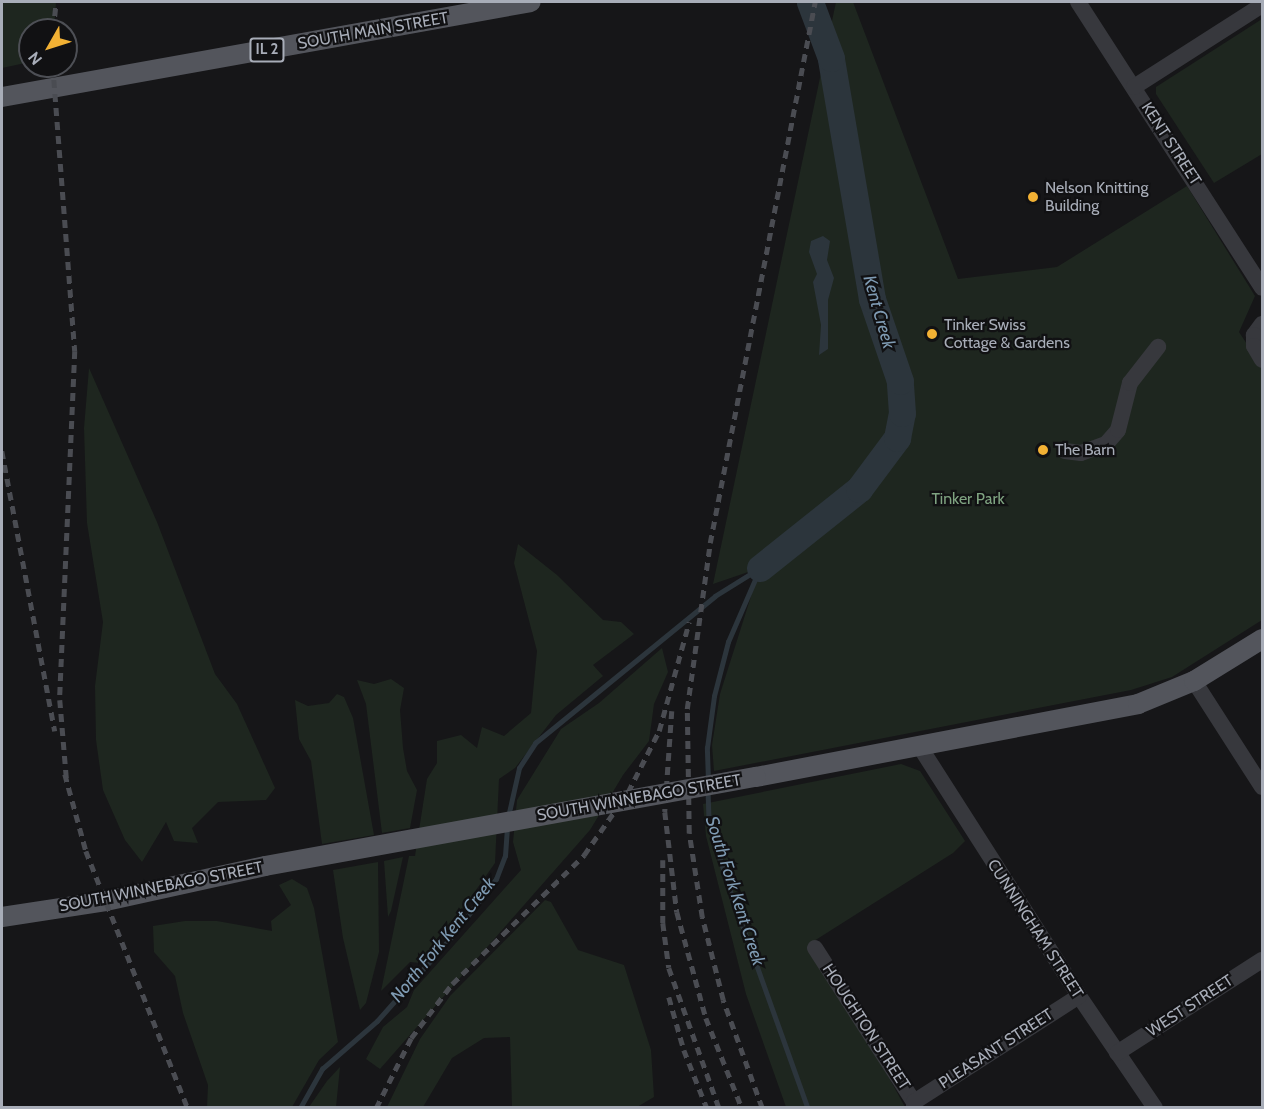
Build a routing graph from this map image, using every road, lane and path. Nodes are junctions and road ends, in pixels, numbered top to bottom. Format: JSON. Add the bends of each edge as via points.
{"nodes":[{"id":1,"x":531,"y":2,"type":"edge"},
{"id":2,"x":1078,"y":2,"type":"edge"},
{"id":3,"x":1263,"y":5,"type":"edge"},
{"id":4,"x":1134,"y":87,"type":"junction"},
{"id":5,"x":2,"y":97,"type":"edge"},
{"id":6,"x":1263,"y":288,"type":"edge"},
{"id":7,"x":1263,"y":324,"type":"edge"},
{"id":8,"x":1158,"y":347,"type":"dead end"},
{"id":9,"x":1263,"y":360,"type":"edge"},
{"id":10,"x":1065,"y":451,"type":"dead end"},
{"id":11,"x":1263,"y":639,"type":"edge"},
{"id":12,"x":1194,"y":681,"type":"junction"},
{"id":13,"x":920,"y":747,"type":"junction"},
{"id":14,"x":1263,"y":787,"type":"edge"},
{"id":15,"x":2,"y":917,"type":"edge"},
{"id":16,"x":815,"y":948,"type":"dead end"},
{"id":17,"x":1263,"y":960,"type":"edge"},
{"id":18,"x":1079,"y":996,"type":"junction"},
{"id":19,"x":1117,"y":1053,"type":"junction"},
{"id":20,"x":914,"y":1104,"type":"edge"},
{"id":21,"x":1155,"y":1107,"type":"edge"}],
"edges":[{"from":1,"to":5,"type":"main road","name":"SOUTH MAIN STREET","number":"IL 2"},
{"from":2,"to":4,"type":"street","name":"KENT STREET"},
{"from":3,"to":4,"type":"street"},
{"from":4,"to":6,"type":"street","name":"KENT STREET"},
{"from":7,"to":9,"type":"street","via":[[1254,335],[1254,345]]},
{"from":8,"to":10,"type":"street","via":[[1130,383],[1118,430],[1106,444],[1081,453]]},
{"from":11,"to":12,"type":"main road","name":"SOUTH WINNEBAGO STREET"},
{"from":12,"to":13,"type":"main road","name":"SOUTH WINNEBAGO STREET","via":[[1138,704]]},
{"from":12,"to":14,"type":"street"},
{"from":13,"to":15,"type":"main road","name":"SOUTH WINNEBAGO STREET","bridge":true,"via":[[265,866],[106,901]]},
{"from":13,"to":18,"type":"street","name":"CUNNINGHAM STREET"},
{"from":16,"to":20,"type":"street","name":"HOUGHTON STREET"},
{"from":17,"to":19,"type":"street","name":"WEST STREET"},
{"from":18,"to":19,"type":"street","name":"CUNNINGHAM STREET"},
{"from":18,"to":20,"type":"street","name":"PLEASANT STREET"},
{"from":19,"to":21,"type":"street","name":"CUNNINGHAM STREET"}]}
